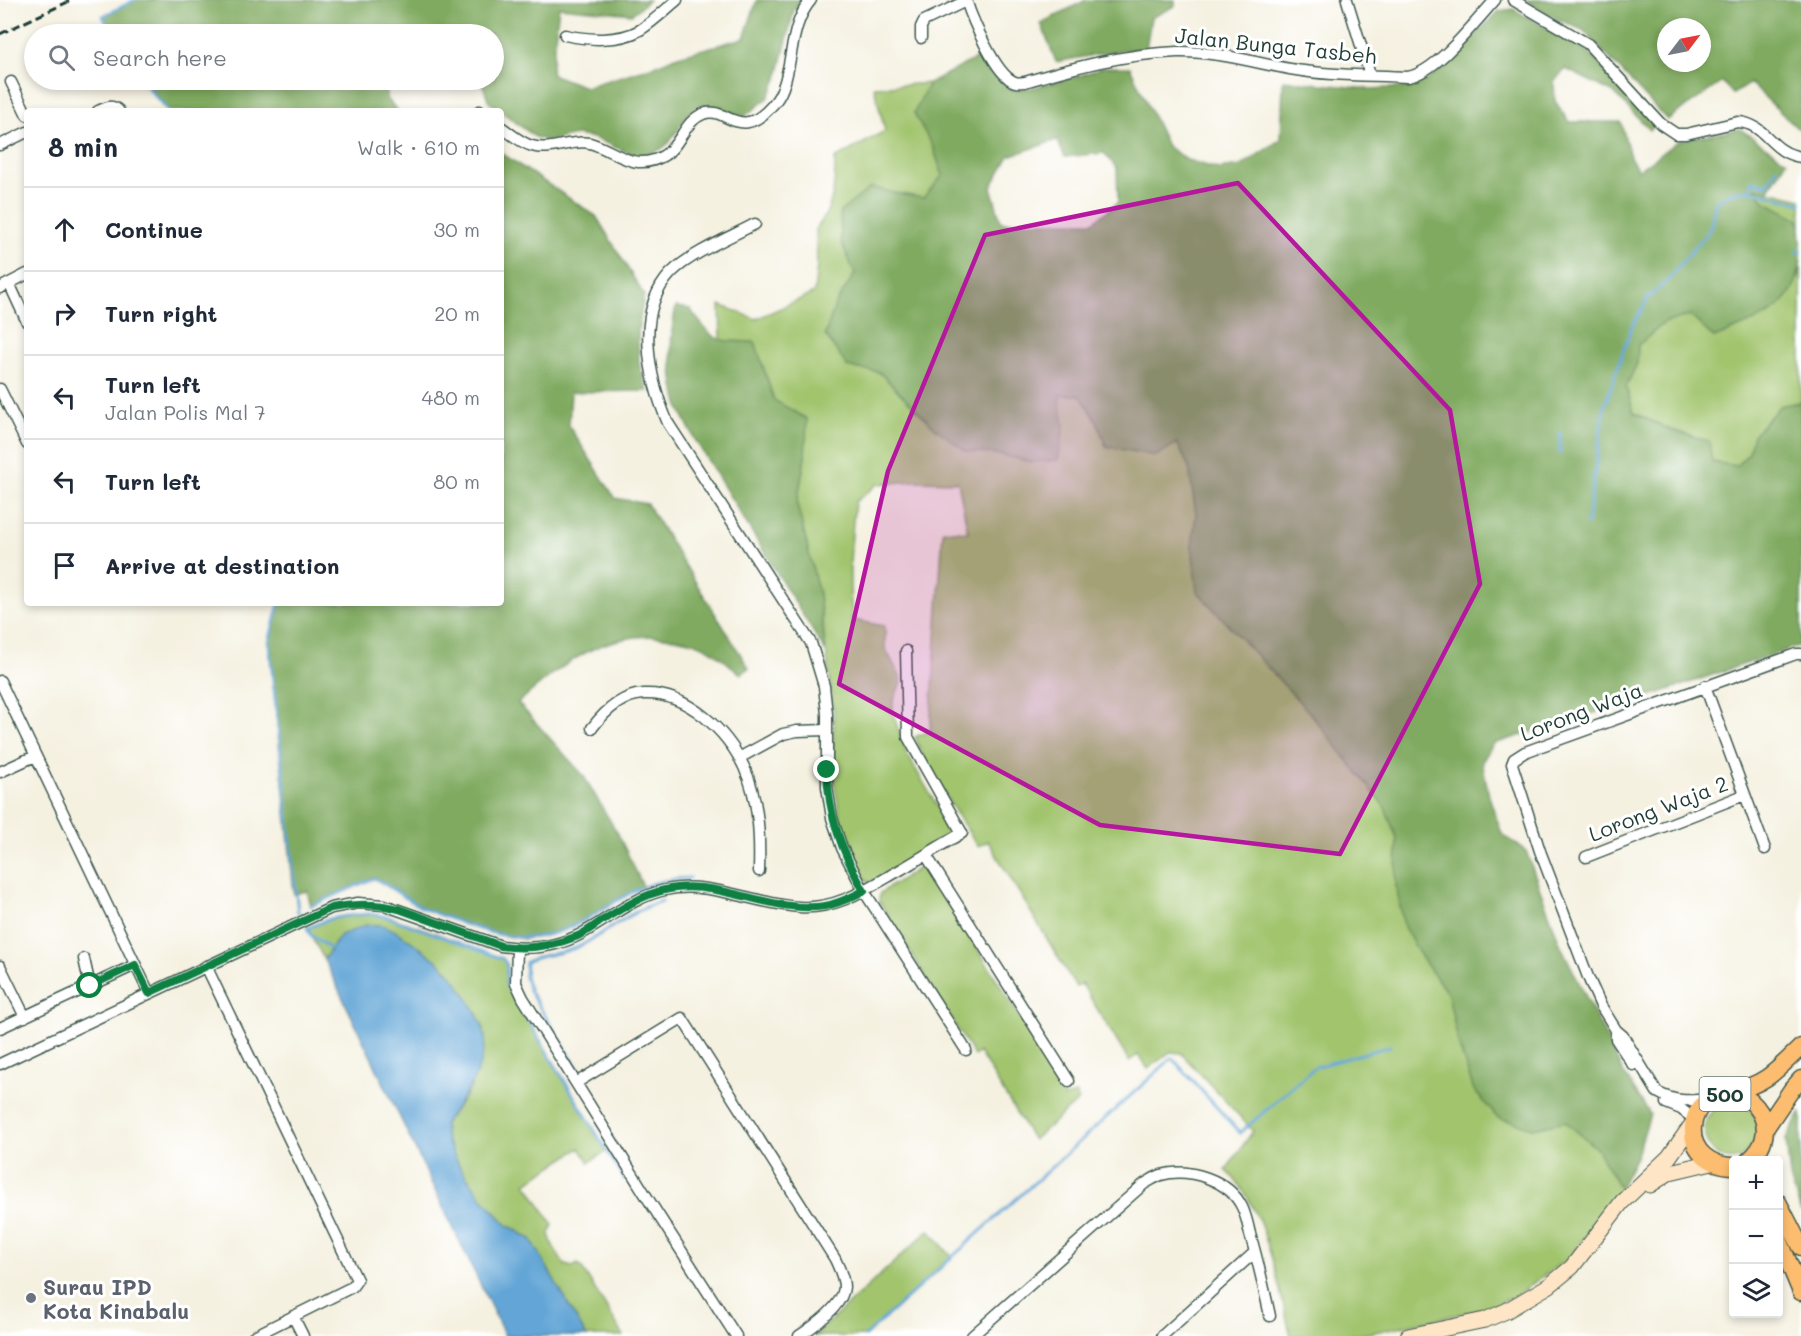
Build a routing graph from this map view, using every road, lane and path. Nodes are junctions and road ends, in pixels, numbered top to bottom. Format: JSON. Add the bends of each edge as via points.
{"nodes":[{"id":1,"x":677,"y":0,"type":"edge"},
{"id":2,"x":811,"y":0,"type":"edge"},
{"id":3,"x":966,"y":0,"type":"edge"},
{"id":4,"x":1347,"y":0,"type":"edge"},
{"id":5,"x":1495,"y":0,"type":"edge"},
{"id":6,"x":1513,"y":0,"type":"edge"},
{"id":7,"x":565,"y":35,"type":"dead end"},
{"id":8,"x":921,"y":38,"type":"dead end"},
{"id":9,"x":1370,"y":75,"type":"junction"},
{"id":10,"x":10,"y":82,"type":"dead end"},
{"id":11,"x":24,"y":109,"type":"edge"},
{"id":12,"x":504,"y":129,"type":"edge"},
{"id":13,"x":24,"y":133,"type":"edge"},
{"id":14,"x":0,"y":145,"type":"edge"},
{"id":15,"x":1801,"y":158,"type":"edge"},
{"id":16,"x":755,"y":224,"type":"dead end"},
{"id":17,"x":24,"y":276,"type":"edge"},
{"id":18,"x":5,"y":285,"type":"edge"},
{"id":19,"x":24,"y":317,"type":"edge"},
{"id":20,"x":0,"y":389,"type":"edge"},
{"id":21,"x":24,"y":438,"type":"edge"},
{"id":22,"x":906,"y":651,"type":"dead end"},
{"id":23,"x":1801,"y":654,"type":"edge"},
{"id":24,"x":0,"y":681,"type":"edge"},
{"id":25,"x":1705,"y":686,"type":"junction"},
{"id":26,"x":592,"y":728,"type":"dead end"},
{"id":27,"x":827,"y":730,"type":"junction"},
{"id":28,"x":35,"y":756,"type":"junction"},
{"id":29,"x":739,"y":758,"type":"junction"},
{"id":30,"x":0,"y":772,"type":"edge"},
{"id":31,"x":1744,"y":795,"type":"junction"},
{"id":32,"x":1765,"y":849,"type":"dead end"},
{"id":33,"x":926,"y":855,"type":"junction"},
{"id":34,"x":1586,"y":857,"type":"dead end"},
{"id":35,"x":759,"y":871,"type":"dead end"},
{"id":36,"x":864,"y":891,"type":"junction"},
{"id":37,"x":517,"y":948,"type":"junction"},
{"id":38,"x":84,"y":959,"type":"dead end"},
{"id":39,"x":135,"y":965,"type":"junction"},
{"id":40,"x":0,"y":966,"type":"edge"},
{"id":41,"x":206,"y":966,"type":"junction"},
{"id":42,"x":90,"y":986,"type":"junction"},
{"id":43,"x":149,"y":993,"type":"junction"},
{"id":44,"x":25,"y":1017,"type":"junction"},
{"id":45,"x":0,"y":1028,"type":"edge"},
{"id":46,"x":1616,"y":1030,"type":"junction"},
{"id":47,"x":1801,"y":1047,"type":"edge"},
{"id":48,"x":966,"y":1050,"type":"dead end"},
{"id":49,"x":0,"y":1064,"type":"edge"},
{"id":50,"x":1801,"y":1079,"type":"edge"},
{"id":51,"x":1069,"y":1081,"type":"dead end"},
{"id":52,"x":576,"y":1083,"type":"junction"},
{"id":53,"x":1717,"y":1096,"type":"junction"},
{"id":54,"x":1694,"y":1121,"type":"junction"},
{"id":55,"x":1765,"y":1134,"type":"junction"},
{"id":56,"x":1754,"y":1156,"type":"edge"},
{"id":57,"x":1767,"y":1156,"type":"edge"},
{"id":58,"x":1721,"y":1164,"type":"edge"},
{"id":59,"x":1622,"y":1202,"type":"junction"},
{"id":60,"x":1783,"y":1210,"type":"edge"},
{"id":61,"x":1783,"y":1247,"type":"edge"},
{"id":62,"x":1801,"y":1247,"type":"edge"},
{"id":63,"x":1256,"y":1252,"type":"junction"},
{"id":64,"x":1801,"y":1292,"type":"edge"},
{"id":65,"x":293,"y":1316,"type":"junction"},
{"id":66,"x":1270,"y":1316,"type":"dead end"},
{"id":67,"x":254,"y":1336,"type":"edge"},
{"id":68,"x":303,"y":1336,"type":"edge"},
{"id":69,"x":736,"y":1336,"type":"edge"},
{"id":70,"x":799,"y":1336,"type":"edge"},
{"id":71,"x":972,"y":1336,"type":"edge"},
{"id":72,"x":1162,"y":1336,"type":"edge"},
{"id":73,"x":1408,"y":1336,"type":"edge"}],
"edges":[{"from":1,"to":7,"type":"street","via":[[640,30],[621,38]]},
{"from":2,"to":12,"type":"street","via":[[797,23],[776,101],[748,123],[704,113],[694,119],[673,148],[650,161],[620,158],[592,144],[577,142],[531,146]]},
{"from":3,"to":8,"type":"street","via":[[924,21]]},
{"from":3,"to":9,"type":"street","name":"Jalan Bunga Tasbeh","via":[[988,52],[1016,83],[1089,63],[1178,52],[1226,55],[1291,69]]},
{"from":4,"to":9,"type":"street"},
{"from":5,"to":9,"type":"street","name":"Jalan Bunga Tasbeh","via":[[1419,75]]},
{"from":6,"to":15,"type":"street","via":[[1588,44],[1662,124],[1676,134],[1746,122],[1782,150]]},
{"from":10,"to":11,"type":"street"},
{"from":13,"to":14,"type":"street"},
{"from":16,"to":27,"type":"street","via":[[688,260],[664,282],[651,312],[651,368],[668,423],[811,643],[824,686]]},
{"from":17,"to":18,"type":"street"},
{"from":18,"to":19,"type":"street"},
{"from":20,"to":21,"type":"street"},
{"from":22,"to":33,"type":"street","via":[[908,737],[962,833]]},
{"from":23,"to":25,"type":"street","name":"Lorong Waja"},
{"from":24,"to":28,"type":"street"},
{"from":25,"to":31,"type":"street"},
{"from":25,"to":46,"type":"street","name":"Lorong Waja","via":[[1525,752],[1512,764],[1568,927],[1601,1006]]},
{"from":26,"to":29,"type":"street","via":[[607,711],[626,699],[644,694],[663,696],[708,720]]},
{"from":27,"to":29,"type":"street","via":[[783,734]]},
{"from":27,"to":36,"type":"street","via":[[827,787],[832,818]]},
{"from":28,"to":30,"type":"street"},
{"from":28,"to":39,"type":"street"},
{"from":29,"to":35,"type":"street","via":[[755,799]]},
{"from":31,"to":32,"type":"street"},
{"from":31,"to":34,"type":"street","name":"Lorong Waja 2"},
{"from":33,"to":36,"type":"street"},
{"from":33,"to":51,"type":"street"},
{"from":36,"to":37,"type":"street","via":[[827,906],[799,907],[711,890],[675,888],[648,894],[579,935],[538,947]]},
{"from":36,"to":48,"type":"street"},
{"from":37,"to":41,"type":"street","via":[[491,943],[399,909],[358,903],[331,908]]},
{"from":37,"to":52,"type":"street","via":[[516,983]]},
{"from":38,"to":42,"type":"street"},
{"from":39,"to":42,"type":"street"},
{"from":39,"to":43,"type":"street"},
{"from":40,"to":44,"type":"street"},
{"from":41,"to":43,"type":"street"},
{"from":41,"to":65,"type":"street","via":[[356,1276],[352,1287]]},
{"from":42,"to":44,"type":"street"},
{"from":43,"to":49,"type":"street"},
{"from":44,"to":45,"type":"street"},
{"from":46,"to":53,"type":"street","name":"Lorong Waja","via":[[1657,1092],[1681,1101]]},
{"from":46,"to":54,"type":"street","name":"Lorong Waja","via":[[1616,1039],[1654,1098],[1681,1109]]},
{"from":47,"to":53,"type":"main road","number":"500","via":[[1765,1079]]},
{"from":50,"to":55,"type":"main road","number":"500"},
{"from":52,"to":69,"type":"street"},
{"from":52,"to":70,"type":"street","via":[[682,1018],[842,1276],[842,1295],[837,1302]]},
{"from":53,"to":54,"type":"main road","number":"500","via":[[1699,1109]]},
{"from":53,"to":55,"type":"main road","number":"500","via":[[1739,1095],[1752,1102],[1762,1114]]},
{"from":54,"to":58,"type":"main road","number":"500","via":[[1700,1152]]},
{"from":54,"to":59,"type":"street","via":[[1669,1157]]},
{"from":55,"to":56,"type":"main road","number":"500"},
{"from":55,"to":57,"type":"main road","number":"500"},
{"from":58,"to":59,"type":"street","via":[[1670,1172]]},
{"from":59,"to":73,"type":"street","via":[[1572,1267],[1536,1294],[1485,1320]]},
{"from":60,"to":62,"type":"main road"},
{"from":61,"to":64,"type":"main road"},
{"from":63,"to":66,"type":"street"},
{"from":63,"to":71,"type":"street","via":[[1242,1208],[1224,1188],[1187,1173],[1159,1175]]},
{"from":63,"to":72,"type":"street"},
{"from":65,"to":67,"type":"street"},
{"from":65,"to":68,"type":"street"}]}
